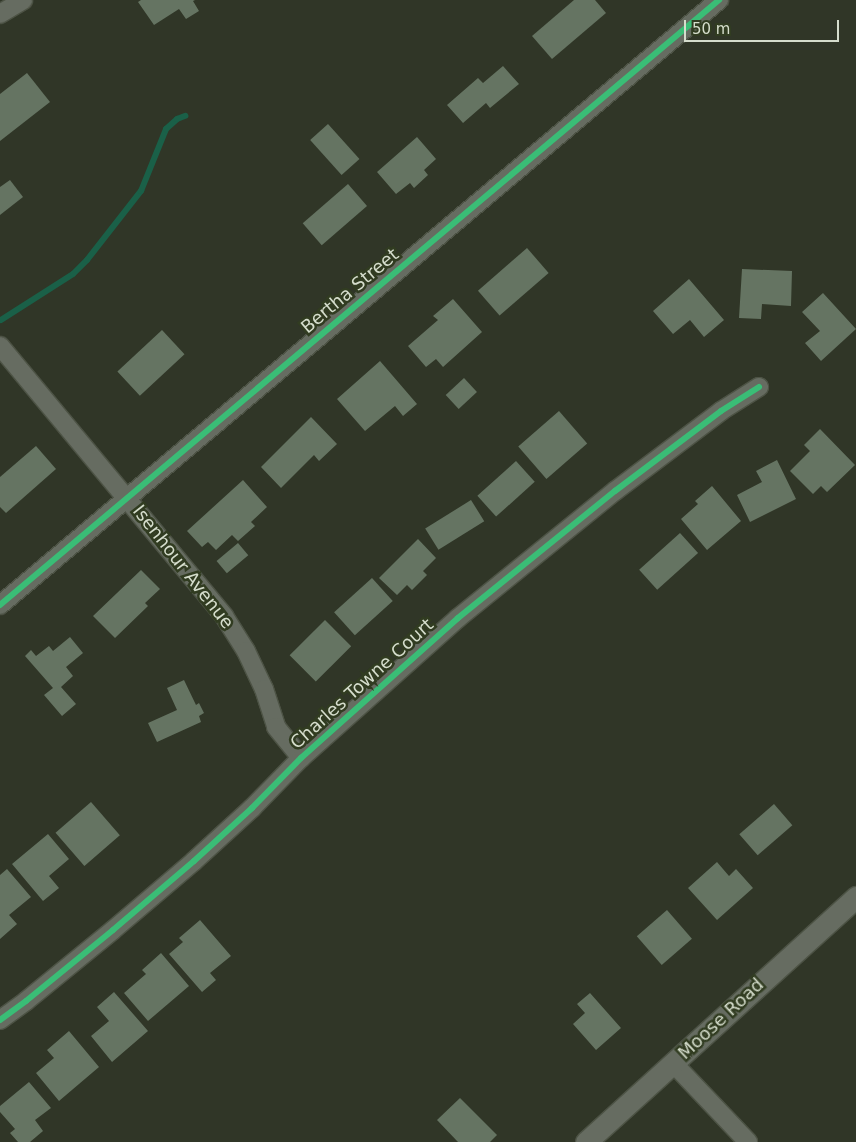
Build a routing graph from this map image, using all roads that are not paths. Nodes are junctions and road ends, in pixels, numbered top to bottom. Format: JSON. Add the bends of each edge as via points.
{"nodes":[{"id":1,"x":23,"y":0,"type":"edge"},
{"id":2,"x":718,"y":0,"type":"edge"},
{"id":3,"x":0,"y":14,"type":"edge"},
{"id":4,"x":0,"y":346,"type":"edge"},
{"id":5,"x":759,"y":387,"type":"dead end"},
{"id":6,"x":126,"y":496,"type":"junction"},
{"id":7,"x":0,"y":605,"type":"edge"},
{"id":8,"x":302,"y":758,"type":"junction"},
{"id":9,"x":856,"y":897,"type":"edge"},
{"id":10,"x":0,"y":1020,"type":"edge"},
{"id":11,"x":672,"y":1063,"type":"junction"},
{"id":12,"x":586,"y":1142,"type":"edge"},
{"id":13,"x":748,"y":1142,"type":"edge"}],
"edges":[{"from":1,"to":3,"type":"street"},
{"from":2,"to":6,"type":"street","name":"Bertha Street"},
{"from":4,"to":6,"type":"street","name":"Isenhour Avenue"},
{"from":5,"to":8,"type":"street","name":"Charles Towne Court","via":[[721,411],[558,536],[458,618]]},
{"from":6,"to":7,"type":"street","name":"Bertha Street"},
{"from":6,"to":8,"type":"street","name":"Isenhour Avenue","via":[[224,616],[264,689],[276,727]]},
{"from":8,"to":10,"type":"street","name":"Charles Towne Court","via":[[179,873]]},
{"from":9,"to":11,"type":"street","name":"Moose Road"},
{"from":11,"to":12,"type":"street","name":"Moose Road"},
{"from":11,"to":13,"type":"street"}]}
